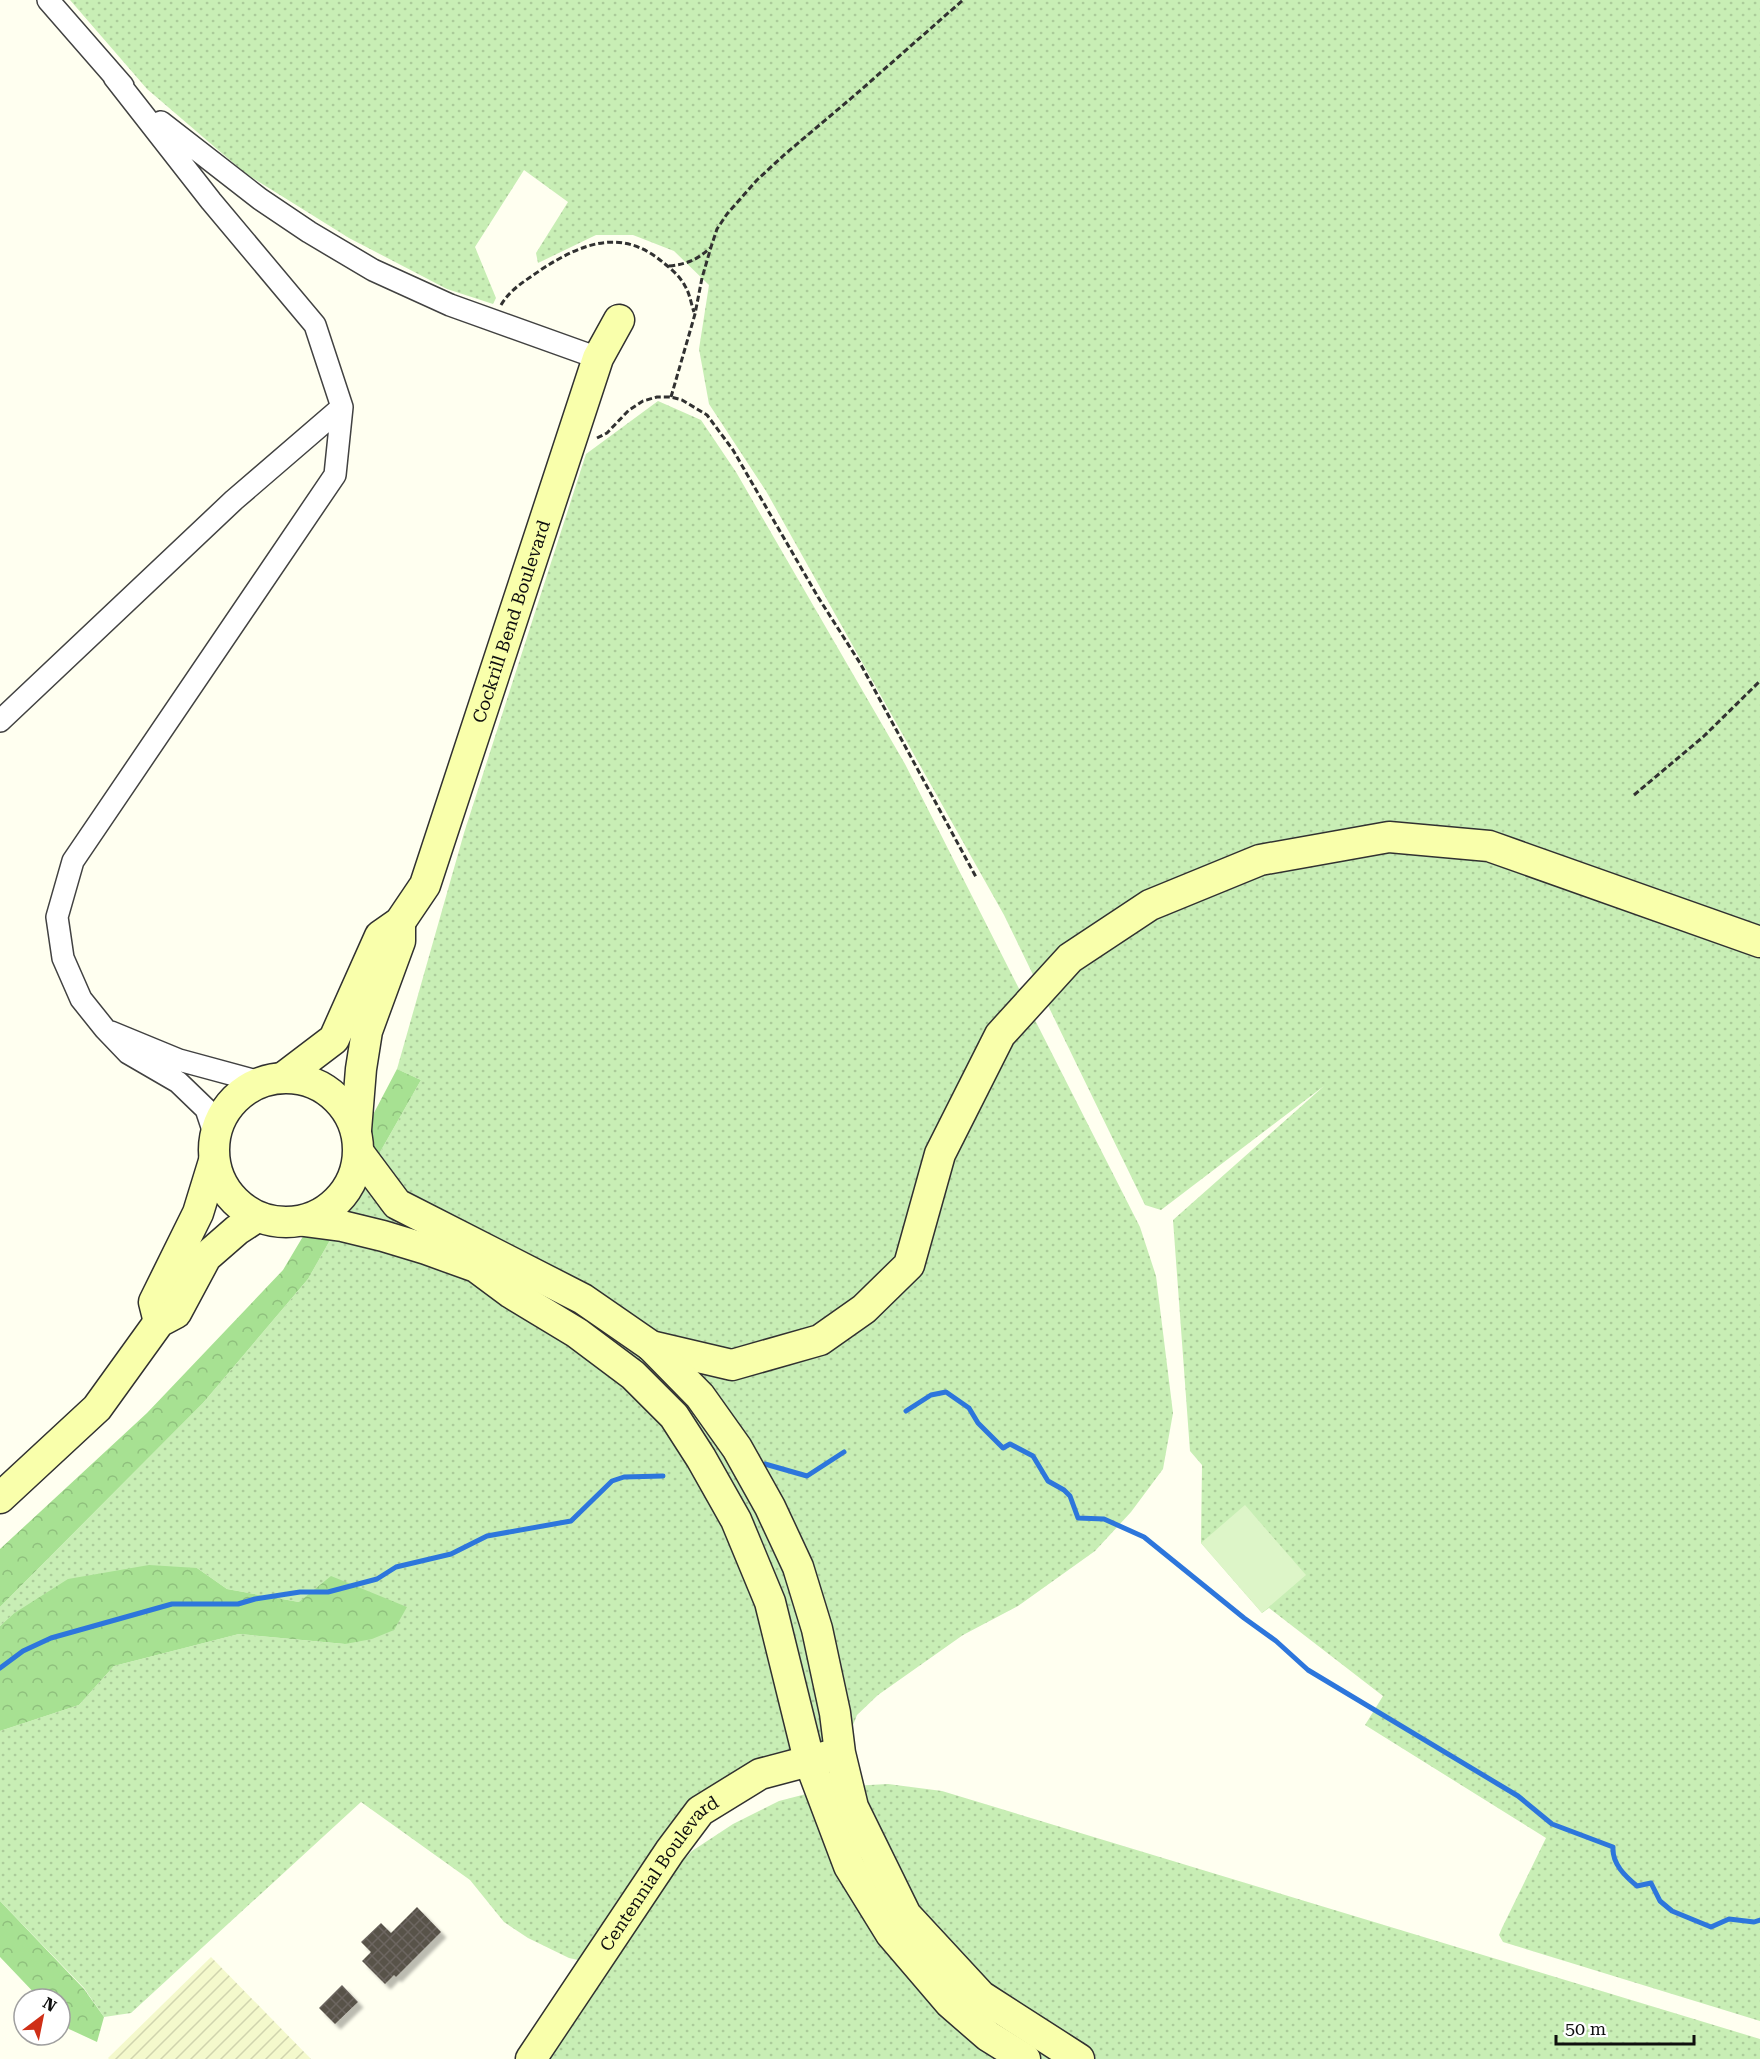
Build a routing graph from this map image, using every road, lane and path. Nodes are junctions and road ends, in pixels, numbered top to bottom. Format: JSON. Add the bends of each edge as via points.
{"nodes":[{"id":1,"x":48,"y":0,"type":"edge"},
{"id":2,"x":963,"y":0,"type":"edge"},
{"id":3,"x":114,"y":77,"type":"junction"},
{"id":4,"x":711,"y":247,"type":"junction"},
{"id":5,"x":669,"y":266,"type":"junction"},
{"id":6,"x":695,"y":314,"type":"junction"},
{"id":7,"x":619,"y":320,"type":"dead end"},
{"id":8,"x":495,"y":321,"type":"junction"},
{"id":9,"x":598,"y":358,"type":"junction"},
{"id":10,"x":671,"y":397,"type":"junction"},
{"id":11,"x":342,"y":406,"type":"junction"},
{"id":12,"x":573,"y":434,"type":"junction"},
{"id":13,"x":1760,"y":681,"type":"edge"},
{"id":14,"x":0,"y":721,"type":"edge"},
{"id":15,"x":1634,"y":795,"type":"dead end"},
{"id":16,"x":976,"y":878,"type":"dead end"},
{"id":17,"x":400,"y":922,"type":"junction"},
{"id":18,"x":1760,"y":942,"type":"edge"},
{"id":19,"x":105,"y":1029,"type":"junction"},
{"id":20,"x":272,"y":1080,"type":"junction"},
{"id":21,"x":358,"y":1142,"type":"junction"},
{"id":22,"x":214,"y":1148,"type":"junction"},
{"id":23,"x":257,"y":1217,"type":"junction"},
{"id":24,"x":304,"y":1221,"type":"junction"},
{"id":25,"x":481,"y":1259,"type":"junction"},
{"id":26,"x":159,"y":1322,"type":"junction"},
{"id":27,"x":651,"y":1346,"type":"junction"},
{"id":28,"x":732,"y":1365,"type":"junction"},
{"id":29,"x":700,"y":1396,"type":"junction"},
{"id":30,"x":674,"y":1416,"type":"junction"},
{"id":31,"x":0,"y":1498,"type":"edge"},
{"id":32,"x":840,"y":1753,"type":"junction"},
{"id":33,"x":809,"y":1760,"type":"junction"},
{"id":34,"x":531,"y":2059,"type":"edge"},
{"id":35,"x":1025,"y":2059,"type":"edge"},
{"id":36,"x":1079,"y":2059,"type":"edge"}],
"edges":[{"from":1,"to":3,"type":"street"},
{"from":2,"to":4,"type":"path","via":[[757,180],[727,214]]},
{"from":3,"to":8,"type":"street","via":[[169,130],[309,232],[374,270]]},
{"from":3,"to":11,"type":"street","via":[[315,325]]},
{"from":4,"to":5,"type":"path","via":[[686,264]]},
{"from":4,"to":6,"type":"path"},
{"from":5,"to":6,"type":"path","via":[[686,286]]},
{"from":5,"to":8,"type":"path","via":[[635,245],[603,242],[585,246],[514,288]]},
{"from":6,"to":10,"type":"path"},
{"from":7,"to":9,"type":"street","name":"Cockrill Bend Boulevard"},
{"from":8,"to":9,"type":"street"},
{"from":9,"to":12,"type":"street","name":"Cockrill Bend Boulevard"},
{"from":10,"to":12,"type":"path","via":[[643,401],[597,438]]},
{"from":10,"to":16,"type":"path","via":[[707,414],[733,450],[860,663]]},
{"from":11,"to":14,"type":"street","via":[[234,500]]},
{"from":11,"to":19,"type":"street","via":[[335,476],[73,861],[57,917],[63,958],[81,999]]},
{"from":12,"to":17,"type":"street","name":"Cockrill Bend Boulevard","via":[[425,885]]},
{"from":13,"to":15,"type":"path","via":[[1703,737]]},
{"from":17,"to":20,"type":"street","name":"Cockrill Bend Boulevard","via":[[380,936],[334,1039]]},
{"from":17,"to":21,"type":"street","name":"Cockrill Bend Boulevard","via":[[400,941],[367,1031]]},
{"from":18,"to":28,"type":"street","via":[[1489,846],[1389,837],[1260,860],[1150,905],[1070,958],[1000,1035],[940,1154],[909,1265],[864,1309],[820,1340]]},
{"from":19,"to":20,"type":"street","via":[[179,1060]]},
{"from":19,"to":22,"type":"street","via":[[128,1053],[177,1082],[206,1109]]},
{"from":20,"to":21,"type":"street","via":[[309,1081],[330,1092],[346,1109]]},
{"from":20,"to":22,"type":"street","via":[[239,1094],[223,1113]]},
{"from":21,"to":24,"type":"street","via":[[355,1176],[343,1196],[326,1211]]},
{"from":21,"to":25,"type":"street","via":[[397,1204]]},
{"from":22,"to":23,"type":"street","via":[[222,1184],[237,1204]]},
{"from":22,"to":26,"type":"street","via":[[198,1213],[154,1302]]},
{"from":23,"to":24,"type":"street","via":[[281,1223]]},
{"from":23,"to":26,"type":"street","via":[[206,1257],[176,1313]]},
{"from":24,"to":25,"type":"street","via":[[342,1226]]},
{"from":25,"to":27,"type":"street","via":[[583,1299]]},
{"from":25,"to":30,"type":"street","via":[[511,1293],[577,1333],[633,1375]]},
{"from":26,"to":31,"type":"street","via":[[97,1408]]},
{"from":27,"to":28,"type":"street"},
{"from":27,"to":29,"type":"street"},
{"from":28,"to":29,"type":"street"},
{"from":29,"to":30,"type":"street"},
{"from":29,"to":32,"type":"street","via":[[737,1448],[798,1567],[817,1629]]},
{"from":30,"to":33,"type":"street","via":[[736,1520],[770,1602]]},
{"from":32,"to":33,"type":"street","name":"Centennial Boulevard"},
{"from":32,"to":36,"type":"street","via":[[853,1807],[906,1915],[981,1996]]},
{"from":33,"to":34,"type":"street","name":"Centennial Boulevard","via":[[760,1774],[700,1811]]},
{"from":33,"to":35,"type":"street","via":[[849,1866],[891,1934],[950,2003],[988,2036]]}]}
